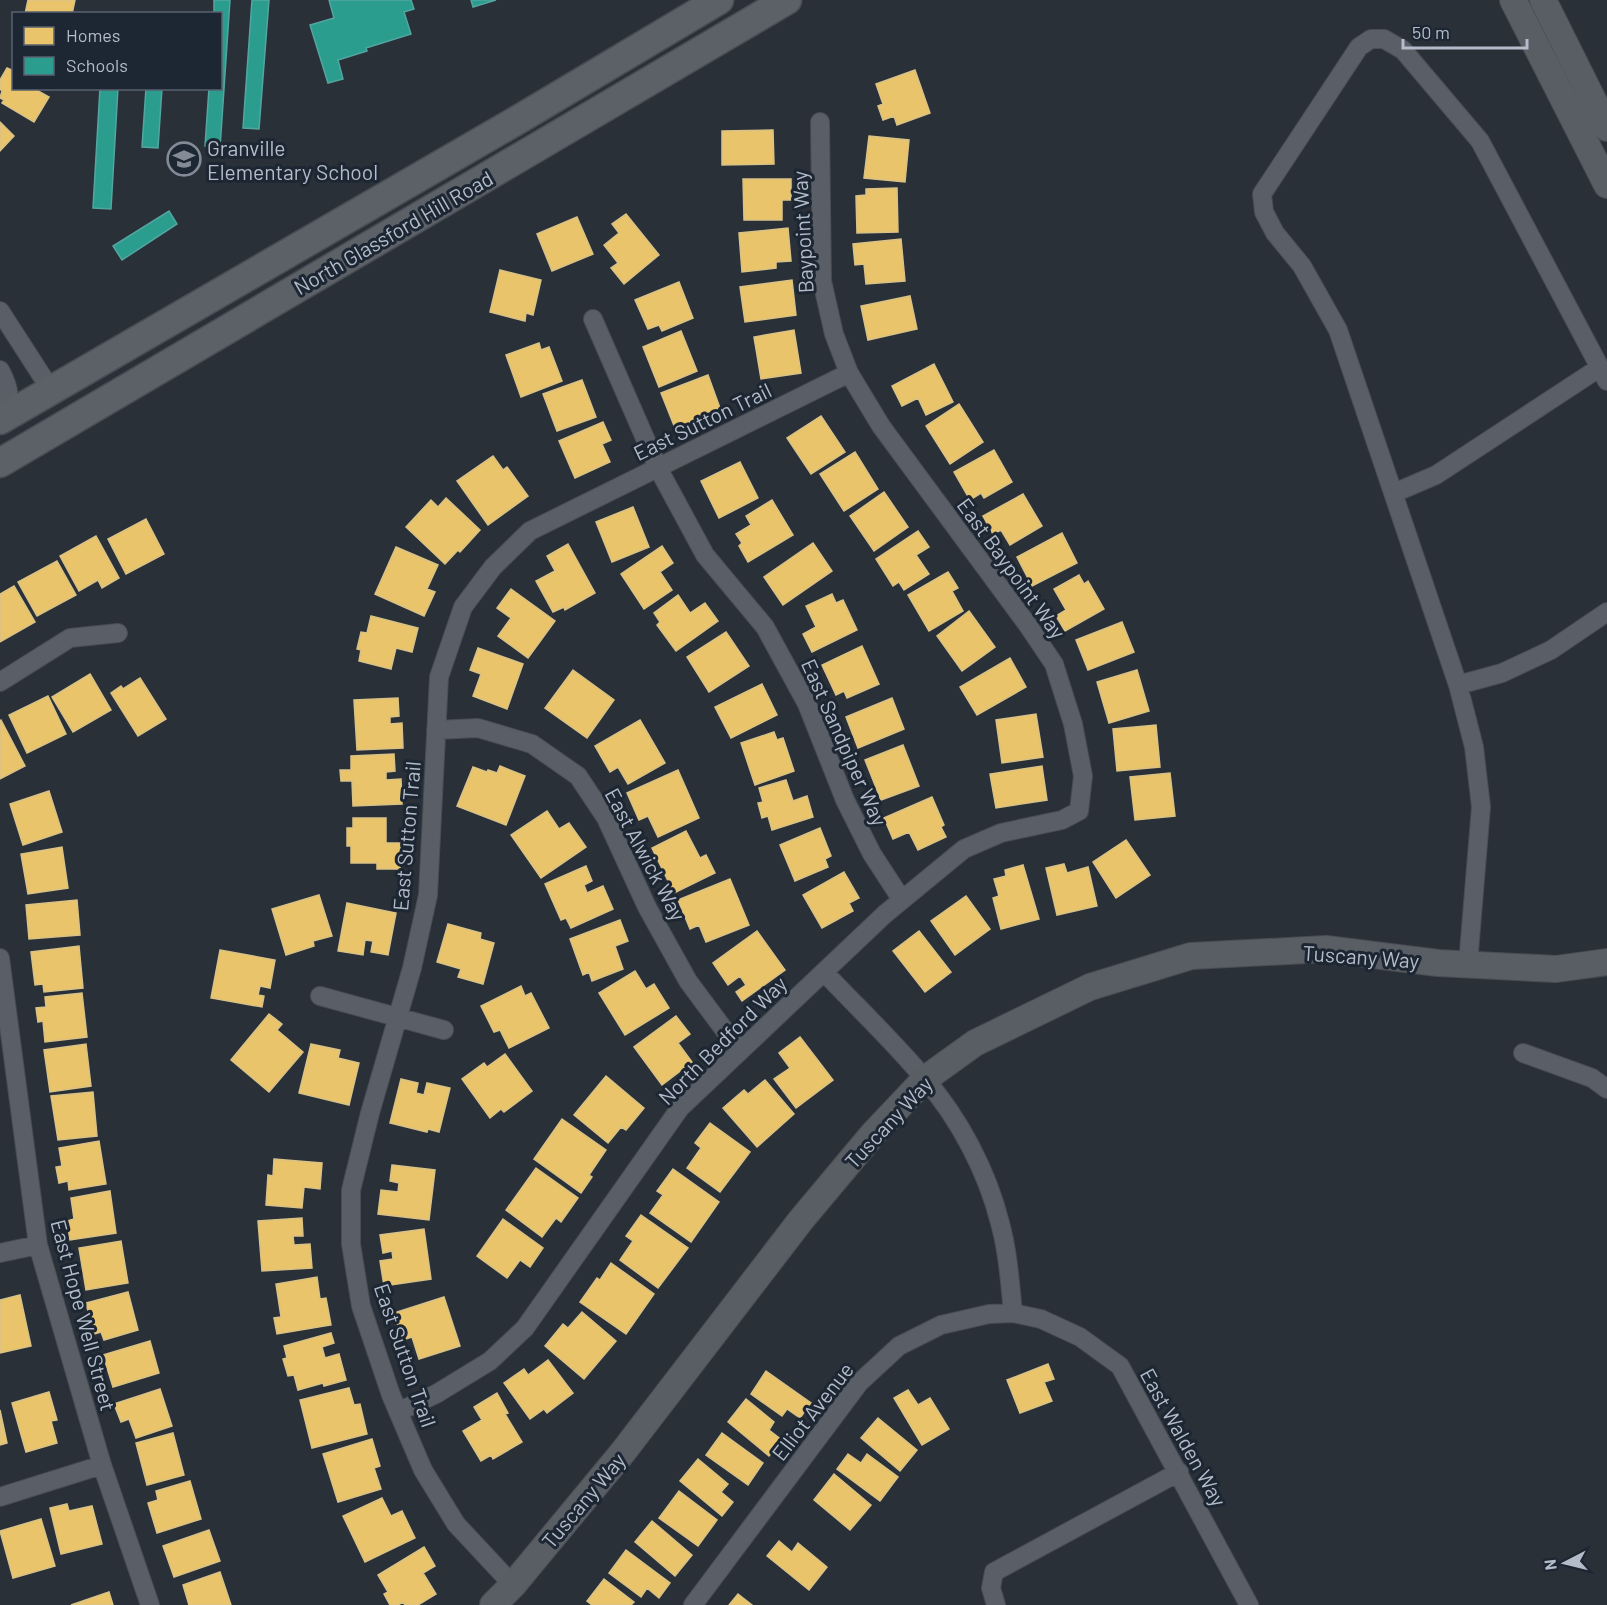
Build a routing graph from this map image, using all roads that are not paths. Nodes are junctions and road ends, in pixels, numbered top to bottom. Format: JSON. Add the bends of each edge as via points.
{"nodes":[{"id":1,"x":719,"y":0,"type":"edge"},
{"id":2,"x":787,"y":0,"type":"edge"},
{"id":3,"x":1513,"y":0,"type":"edge"},
{"id":4,"x":1544,"y":0,"type":"edge"},
{"id":5,"x":820,"y":122,"type":"dead end"},
{"id":6,"x":1607,"y":128,"type":"edge"},
{"id":7,"x":1607,"y":185,"type":"edge"},
{"id":8,"x":0,"y":311,"type":"edge"},
{"id":9,"x":593,"y":319,"type":"dead end"},
{"id":10,"x":0,"y":370,"type":"edge"},
{"id":11,"x":849,"y":373,"type":"junction"},
{"id":12,"x":1603,"y":375,"type":"edge"},
{"id":13,"x":51,"y":390,"type":"junction"},
{"id":14,"x":0,"y":419,"type":"edge"},
{"id":15,"x":0,"y":445,"type":"edge"},
{"id":16,"x":0,"y":463,"type":"edge"},
{"id":17,"x":658,"y":468,"type":"junction"},
{"id":18,"x":1394,"y":493,"type":"junction"},
{"id":19,"x":1607,"y":612,"type":"edge"},
{"id":20,"x":118,"y":633,"type":"dead end"},
{"id":21,"x":0,"y":682,"type":"edge"},
{"id":22,"x":1458,"y":686,"type":"junction"},
{"id":23,"x":436,"y":730,"type":"junction"},
{"id":24,"x":1078,"y":811,"type":"joint"},
{"id":25,"x":902,"y":900,"type":"junction"},
{"id":26,"x":0,"y":958,"type":"edge"},
{"id":27,"x":1607,"y":962,"type":"edge"},
{"id":28,"x":1468,"y":964,"type":"junction"},
{"id":29,"x":824,"y":972,"type":"junction"},
{"id":30,"x":320,"y":996,"type":"dead end"},
{"id":31,"x":398,"y":1017,"type":"junction"},
{"id":32,"x":444,"y":1030,"type":"dead end"},
{"id":33,"x":740,"y":1051,"type":"junction"},
{"id":34,"x":1523,"y":1053,"type":"dead end"},
{"id":35,"x":925,"y":1079,"type":"junction"},
{"id":36,"x":1607,"y":1089,"type":"edge"},
{"id":37,"x":38,"y":1245,"type":"junction"},
{"id":38,"x":0,"y":1253,"type":"edge"},
{"id":39,"x":1013,"y":1313,"type":"junction"},
{"id":40,"x":398,"y":1412,"type":"junction"},
{"id":41,"x":102,"y":1465,"type":"junction"},
{"id":42,"x":1179,"y":1472,"type":"junction"},
{"id":43,"x":0,"y":1497,"type":"edge"},
{"id":44,"x":513,"y":1585,"type":"junction"},
{"id":45,"x":150,"y":1605,"type":"edge"},
{"id":46,"x":493,"y":1605,"type":"edge"},
{"id":47,"x":693,"y":1605,"type":"edge"},
{"id":48,"x":996,"y":1605,"type":"edge"},
{"id":49,"x":1250,"y":1605,"type":"edge"}],
"edges":[{"from":1,"to":13,"type":"main road","name":"North Glassford Hill Road"},
{"from":2,"to":16,"type":"main road","name":"North Glassford Hill Road"},
{"from":3,"to":7,"type":"street"},
{"from":4,"to":6,"type":"street"},
{"from":5,"to":11,"type":"street","name":"Baypoint Way","via":[[822,281],[834,334]]},
{"from":8,"to":13,"type":"street"},
{"from":9,"to":17,"type":"street","name":"East Sandpiper Way"},
{"from":10,"to":14,"type":"street","via":[[7,382],[9,402]]},
{"from":11,"to":17,"type":"street","name":"East Sutton Trail"},
{"from":11,"to":24,"type":"street","name":"East Baypoint Way","via":[[881,426],[1054,664],[1073,724],[1083,776]]},
{"from":12,"to":18,"type":"street","via":[[1436,475]]},
{"from":12,"to":18,"type":"street","via":[[1480,141],[1403,50],[1384,39],[1371,39],[1359,47],[1262,194],[1264,212],[1275,233],[1302,266],[1338,330]]},
{"from":13,"to":14,"type":"main road","name":"North Glassford Hill Road"},
{"from":13,"to":15,"type":"main road","via":[[56,409]]},
{"from":17,"to":23,"type":"street","name":"East Sutton Trail","via":[[530,531],[493,567],[463,607],[439,677]]},
{"from":17,"to":25,"type":"street","name":"East Sandpiper Way","via":[[705,555],[765,627],[807,704],[872,854]]},
{"from":18,"to":22,"type":"street"},
{"from":19,"to":22,"type":"street","via":[[1551,650],[1502,673]]},
{"from":20,"to":21,"type":"street","via":[[70,638]]},
{"from":22,"to":28,"type":"street","via":[[1474,747],[1481,807]]},
{"from":23,"to":31,"type":"street","name":"East Sutton Trail","via":[[428,895]]},
{"from":23,"to":33,"type":"street","name":"East Alwick Way","via":[[478,728],[532,744],[578,776],[606,818],[647,907],[688,981]]},
{"from":24,"to":25,"type":"street","name":"North Bedford Way","via":[[1062,820],[1001,833],[964,849]]},
{"from":25,"to":29,"type":"street","name":"North Bedford Way"},
{"from":26,"to":37,"type":"street","name":"East Hope Well Street"},
{"from":27,"to":28,"type":"street","name":"Tuscany Way","via":[[1556,969]]},
{"from":28,"to":35,"type":"street","name":"Tuscany Way","via":[[1326,949],[1191,956],[1090,987],[975,1043]]},
{"from":29,"to":33,"type":"street","name":"North Bedford Way"},
{"from":29,"to":35,"type":"street"},
{"from":30,"to":31,"type":"street"},
{"from":31,"to":32,"type":"street"},
{"from":31,"to":40,"type":"street","name":"East Sutton Trail","via":[[351,1190],[351,1244],[361,1306]]},
{"from":33,"to":40,"type":"street","name":"North Bedford Way","via":[[680,1108],[525,1328],[489,1361]]},
{"from":34,"to":36,"type":"street","via":[[1592,1078]]},
{"from":35,"to":39,"type":"street","via":[[962,1130],[984,1177],[1000,1222]]},
{"from":35,"to":44,"type":"street","name":"Tuscany Way","via":[[801,1220],[623,1452]]},
{"from":37,"to":38,"type":"street"},
{"from":37,"to":41,"type":"street","name":"East Hope Well Street"},
{"from":39,"to":42,"type":"street","name":"East Walden Way","via":[[1041,1319],[1080,1336],[1120,1366]]},
{"from":39,"to":47,"type":"street","name":"Elliot Avenue","via":[[941,1325],[899,1346],[859,1383]]},
{"from":40,"to":44,"type":"street","name":"East Sutton Trail","via":[[423,1470],[456,1524]]},
{"from":41,"to":43,"type":"street"},
{"from":41,"to":45,"type":"street","name":"East Hope Well Street"},
{"from":42,"to":48,"type":"street","via":[[994,1572],[991,1588]]},
{"from":42,"to":49,"type":"street","name":"East Walden Way"},
{"from":44,"to":46,"type":"street","name":"Tuscany Way"}]}
